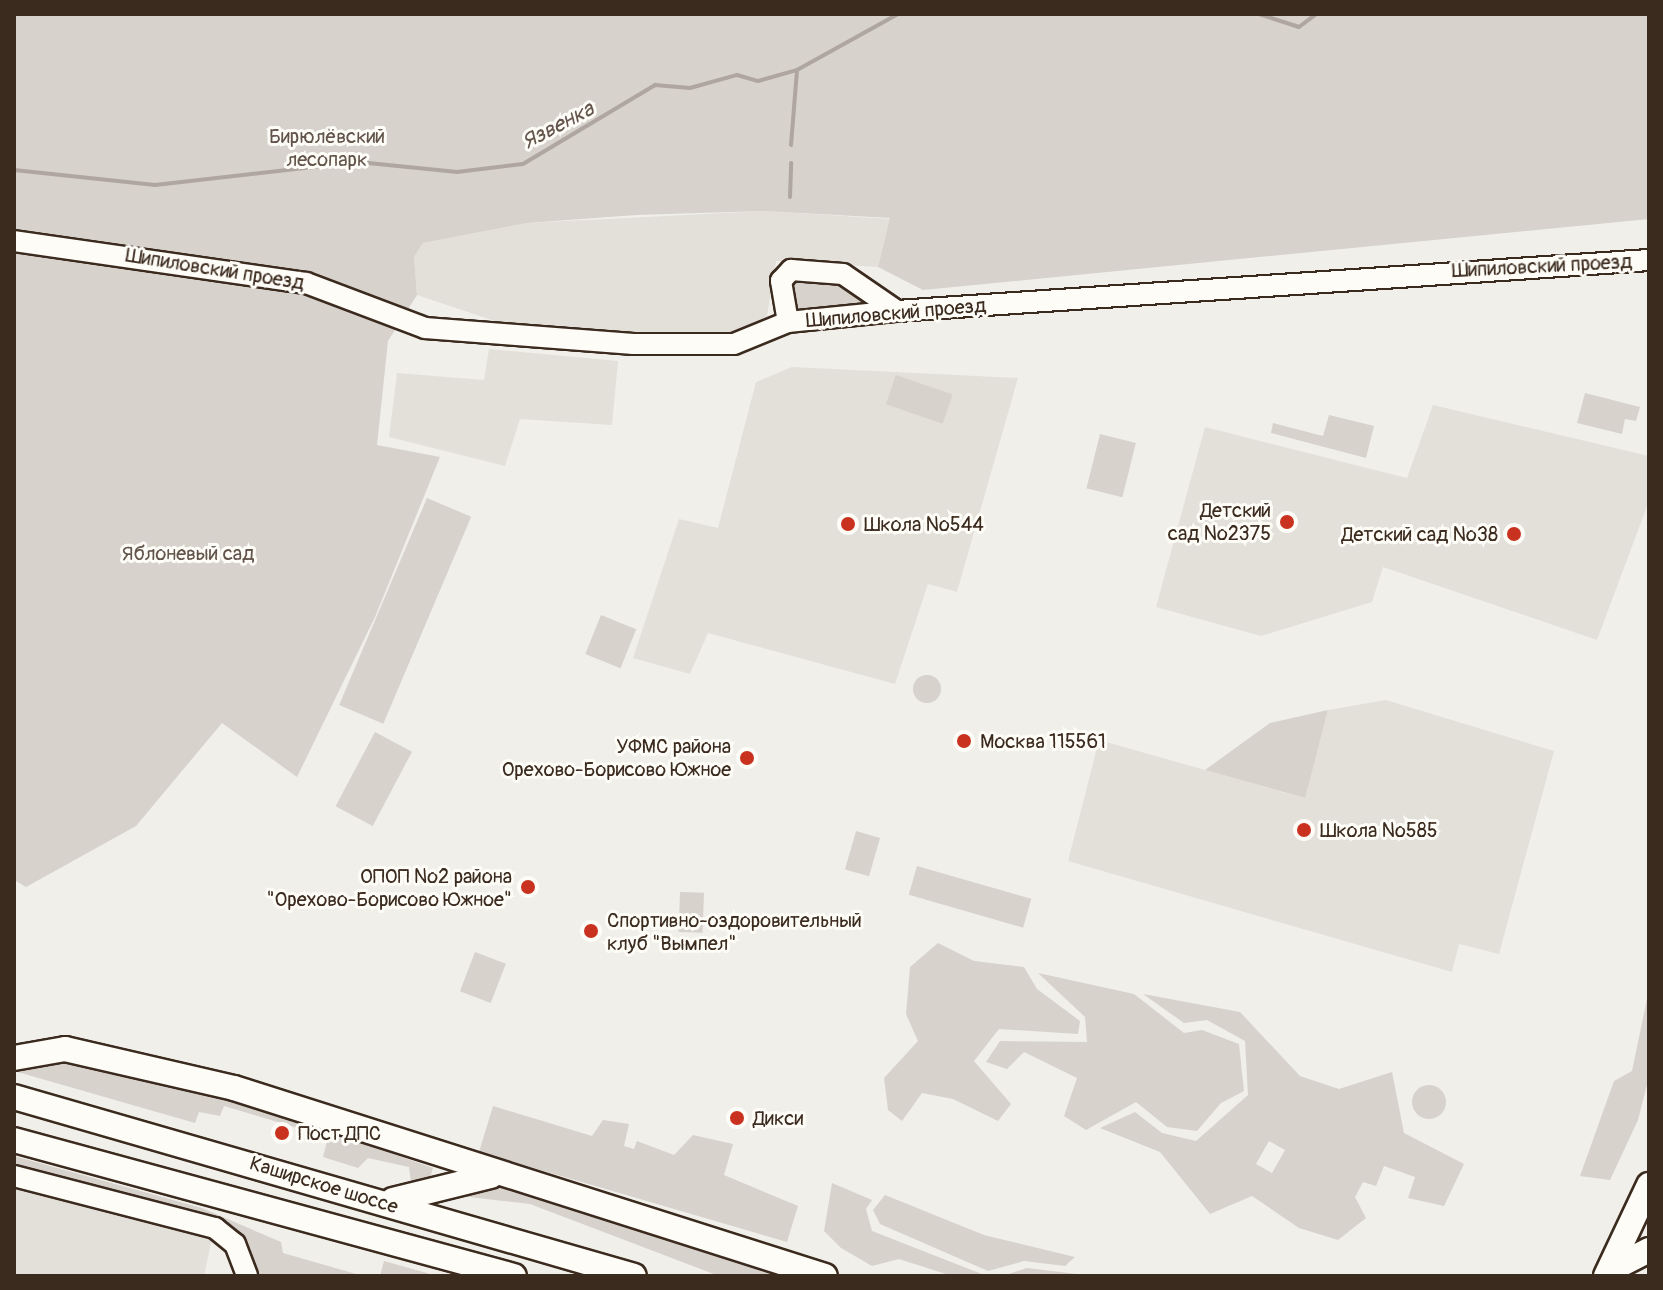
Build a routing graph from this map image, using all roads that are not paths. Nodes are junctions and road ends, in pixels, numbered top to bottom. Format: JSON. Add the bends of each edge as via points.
{"nodes":[{"id":1,"x":14,"y":241,"type":"edge"},
{"id":2,"x":1649,"y":260,"type":"edge"},
{"id":3,"x":897,"y":311,"type":"junction"},
{"id":4,"x":788,"y":322,"type":"junction"},
{"id":5,"x":14,"y":1058,"type":"edge"},
{"id":6,"x":14,"y":1097,"type":"edge"},
{"id":7,"x":14,"y":1140,"type":"edge"},
{"id":8,"x":14,"y":1176,"type":"edge"},
{"id":9,"x":505,"y":1177,"type":"junction"},
{"id":10,"x":1649,"y":1185,"type":"edge"},
{"id":11,"x":364,"y":1197,"type":"junction"},
{"id":12,"x":1649,"y":1250,"type":"edge"},
{"id":13,"x":247,"y":1276,"type":"edge"},
{"id":14,"x":514,"y":1276,"type":"edge"},
{"id":15,"x":634,"y":1276,"type":"edge"},
{"id":16,"x":825,"y":1276,"type":"edge"},
{"id":17,"x":1606,"y":1276,"type":"edge"}],
"edges":[{"from":1,"to":4,"type":"street","name":"Шипиловский проезд","via":[[306,283],[401,321],[467,333],[734,344]]},
{"from":2,"to":3,"type":"street","name":"Шипиловский проезд"},
{"from":3,"to":4,"type":"street","name":"Шипиловский проезд"},
{"from":3,"to":4,"type":"street","via":[[843,274],[791,270],[781,281]]},
{"from":5,"to":9,"type":"main road","via":[[65,1049],[234,1088]]},
{"from":6,"to":11,"type":"main road","name":"Каширское шоссе"},
{"from":7,"to":14,"type":"main road","name":"Каширское шоссе"},
{"from":8,"to":13,"type":"street","via":[[215,1228],[235,1244]]},
{"from":9,"to":11,"type":"main road","via":[[474,1177],[412,1201]]},
{"from":9,"to":16,"type":"main road","via":[[734,1241]]},
{"from":10,"to":17,"type":"main road"},
{"from":11,"to":15,"type":"main road","name":"Каширское шоссе"},
{"from":12,"to":17,"type":"main road","via":[[1627,1255]]}]}
